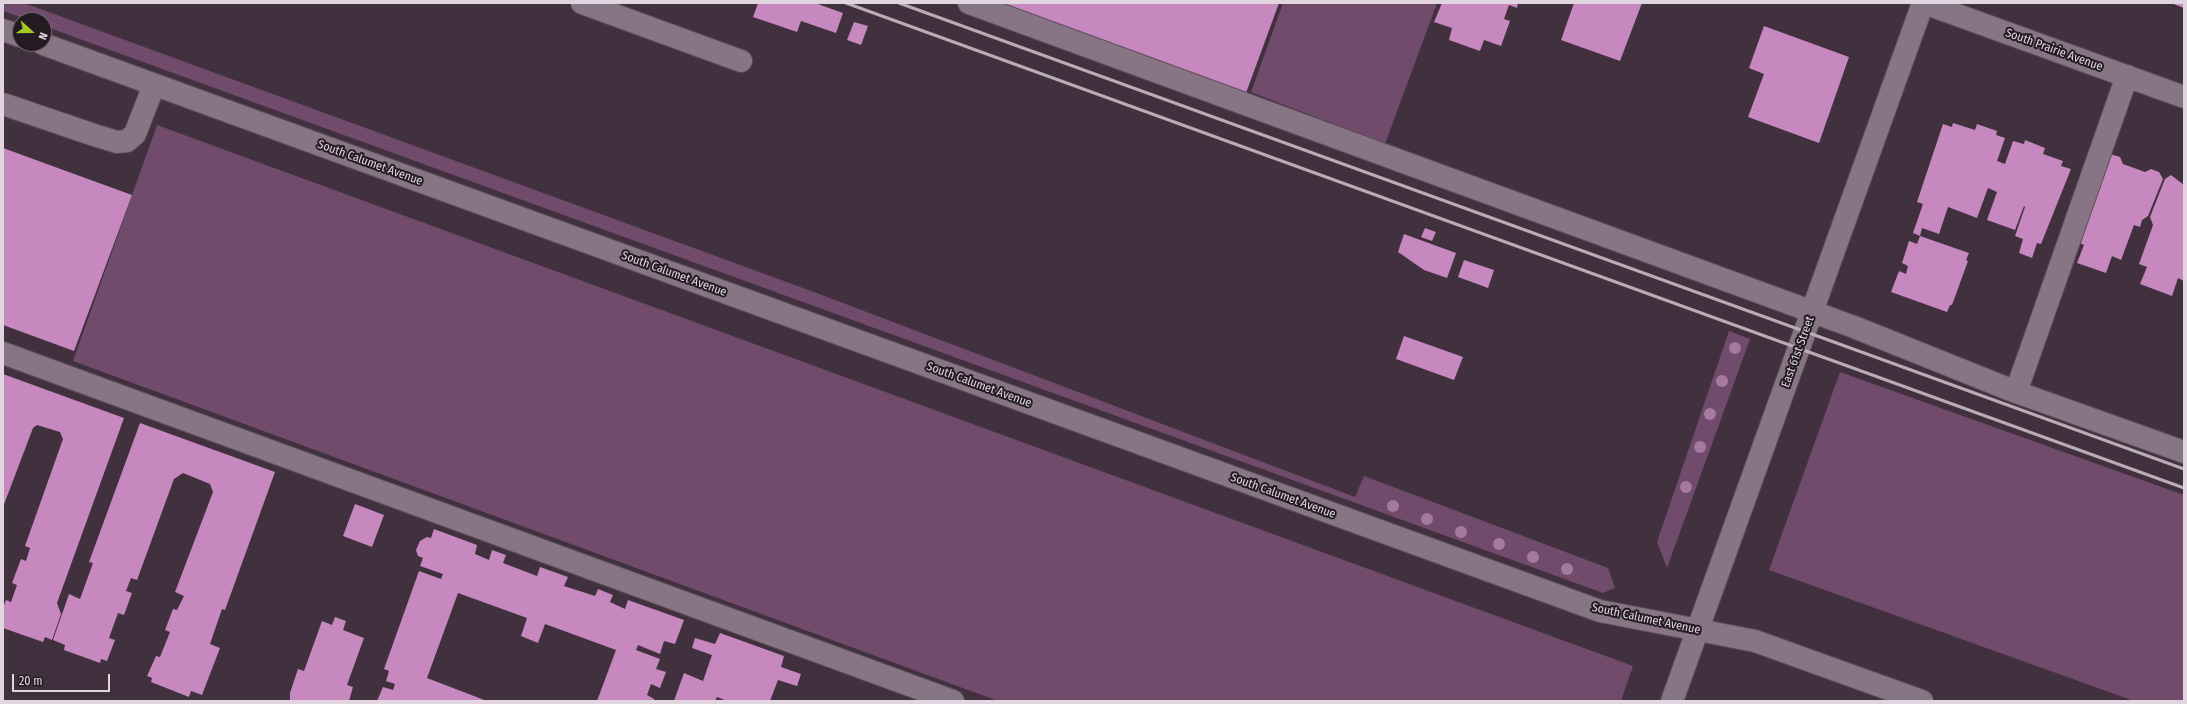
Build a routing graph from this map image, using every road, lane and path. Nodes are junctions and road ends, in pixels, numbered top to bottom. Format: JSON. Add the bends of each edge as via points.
{"nodes":[{"id":1,"x":582,"y":3,"type":"edge"},
{"id":2,"x":969,"y":3,"type":"edge"},
{"id":3,"x":1924,"y":3,"type":"edge"},
{"id":4,"x":52,"y":47,"type":"edge"},
{"id":5,"x":741,"y":61,"type":"dead end"},
{"id":6,"x":2127,"y":76,"type":"junction"},
{"id":7,"x":154,"y":84,"type":"junction"},
{"id":8,"x":2184,"y":97,"type":"edge"},
{"id":9,"x":3,"y":104,"type":"edge"},
{"id":10,"x":1812,"y":312,"type":"junction"},
{"id":11,"x":3,"y":353,"type":"edge"},
{"id":12,"x":2016,"y":392,"type":"junction"},
{"id":13,"x":2184,"y":452,"type":"edge"},
{"id":14,"x":1698,"y":629,"type":"junction"},
{"id":15,"x":953,"y":701,"type":"edge"},
{"id":16,"x":1672,"y":701,"type":"edge"},
{"id":17,"x":1922,"y":701,"type":"edge"}],
"edges":[{"from":1,"to":5,"type":"street"},
{"from":2,"to":10,"type":"street"},
{"from":3,"to":6,"type":"street","name":"South Prairie Avenue"},
{"from":3,"to":10,"type":"street","name":"East 61st Street"},
{"from":4,"to":7,"type":"street","name":"South Calumet Avenue"},
{"from":6,"to":8,"type":"street","name":"South Prairie Avenue"},
{"from":6,"to":12,"type":"street"},
{"from":7,"to":9,"type":"street","via":[[136,134],[127,141],[117,142]]},
{"from":7,"to":14,"type":"street","name":"South Calumet Avenue","via":[[1600,611]]},
{"from":10,"to":12,"type":"street"},
{"from":10,"to":14,"type":"street","name":"East 61st Street"},
{"from":11,"to":15,"type":"street"},
{"from":12,"to":13,"type":"street"},
{"from":14,"to":16,"type":"street","name":"East 61st Street"},
{"from":14,"to":17,"type":"street","name":"South Calumet Avenue","via":[[1755,641]]}]}
